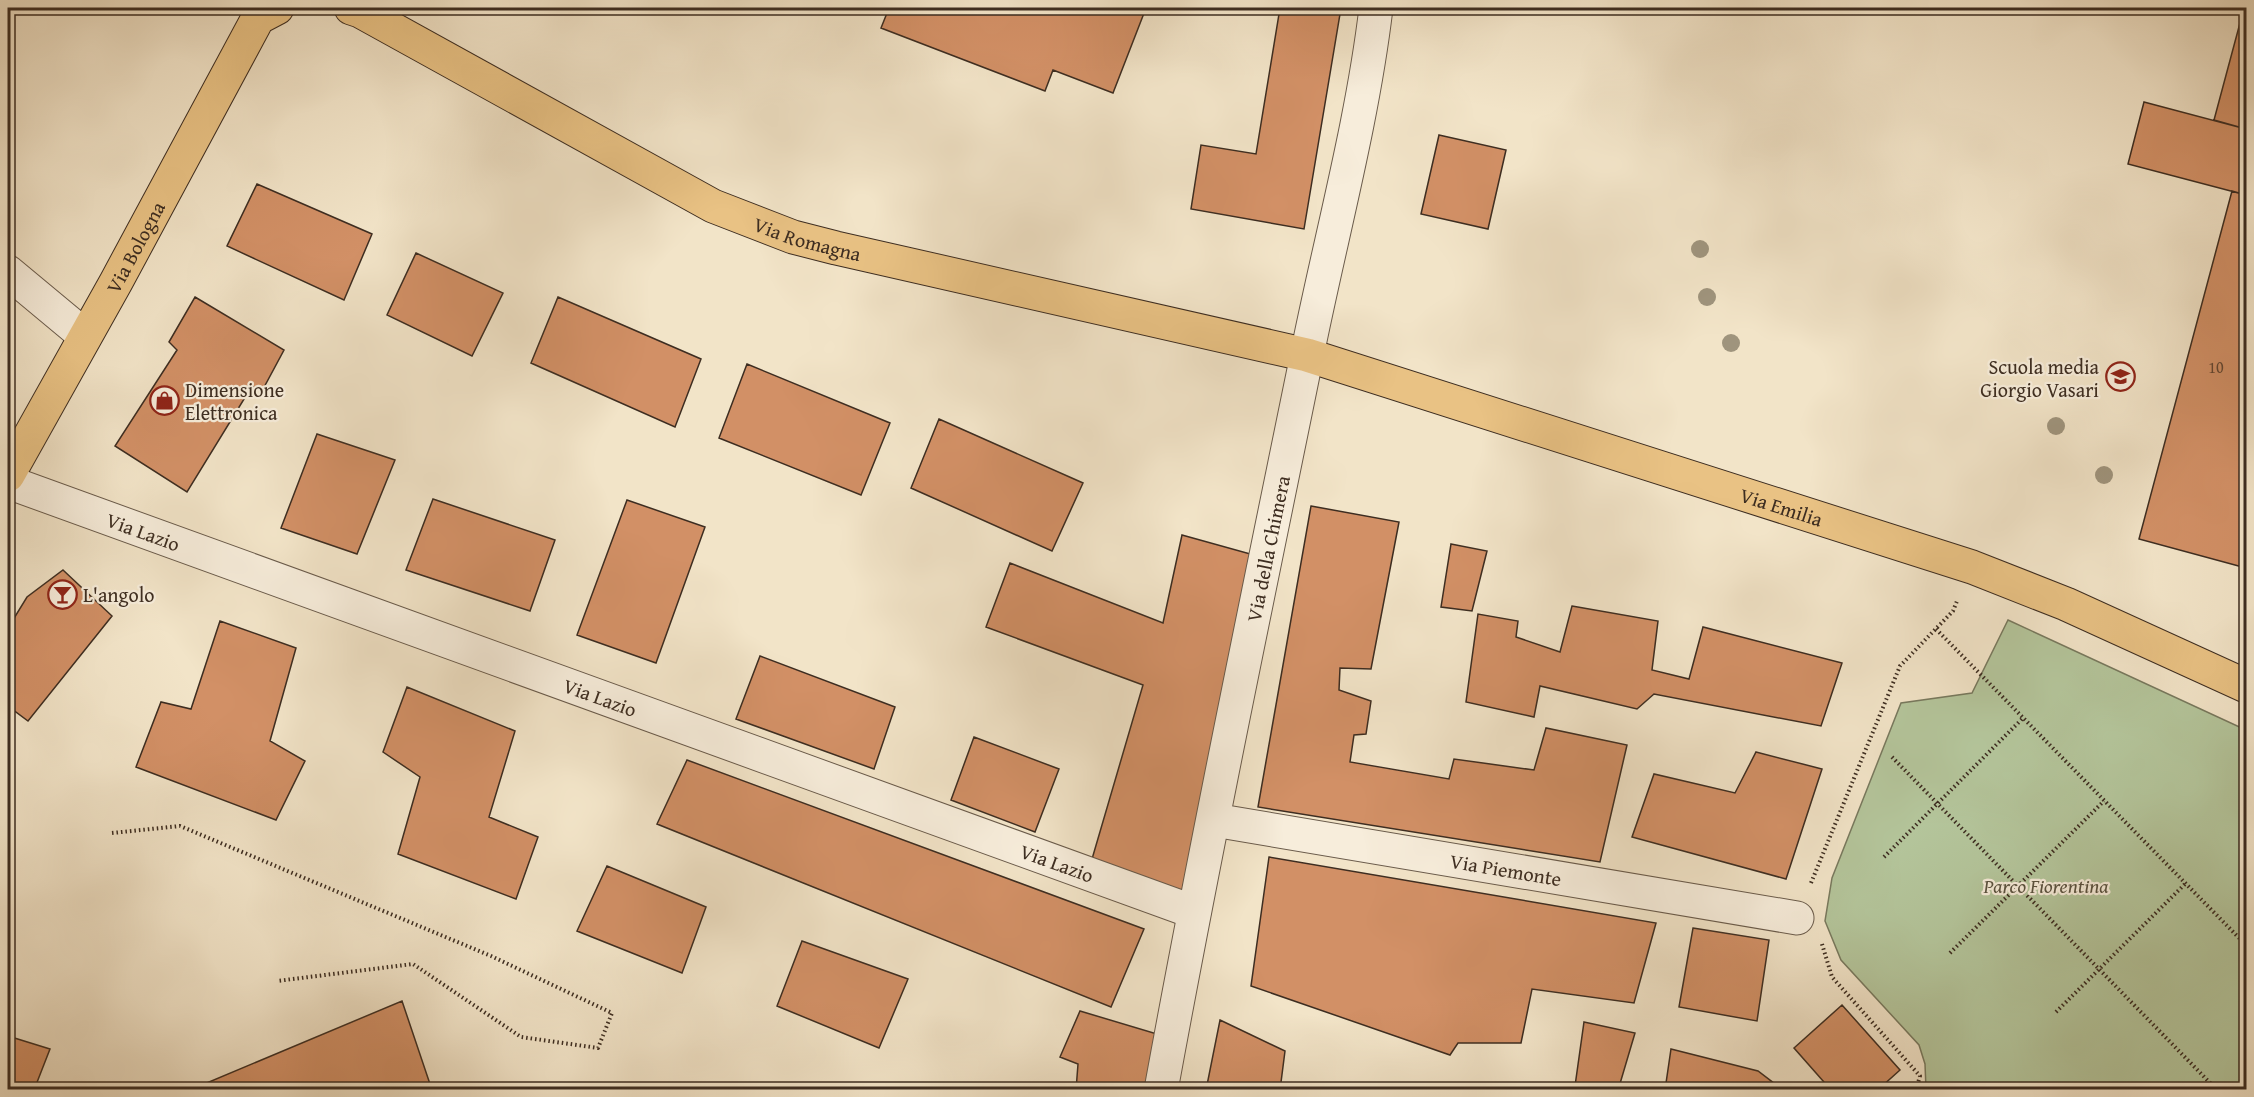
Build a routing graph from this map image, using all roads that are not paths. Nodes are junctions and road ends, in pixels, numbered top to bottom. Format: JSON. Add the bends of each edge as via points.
{"nodes":[{"id":1,"x":351,"y":8,"type":"edge"},
{"id":2,"x":1376,"y":8,"type":"edge"},
{"id":3,"x":266,"y":11,"type":"edge"},
{"id":4,"x":8,"y":272,"type":"edge"},
{"id":5,"x":85,"y":336,"type":"junction"},
{"id":6,"x":1307,"y":355,"type":"junction"},
{"id":7,"x":8,"y":475,"type":"edge"},
{"id":8,"x":8,"y":482,"type":"edge"},
{"id":9,"x":2247,"y":686,"type":"edge"},
{"id":10,"x":1214,"y":820,"type":"junction"},
{"id":11,"x":1194,"y":912,"type":"junction"},
{"id":12,"x":1808,"y":928,"type":"road end"},
{"id":13,"x":1161,"y":1089,"type":"edge"}],
"edges":[{"from":1,"to":6,"type":"main road","name":"Via Romagna","via":[[675,186],[753,222],[836,249]]},
{"from":2,"to":6,"type":"street","name":"Via della Chimera","via":[[1369,64]]},
{"from":3,"to":5,"type":"main road","name":"Via Bologna"},
{"from":4,"to":5,"type":"street"},
{"from":5,"to":7,"type":"main road","name":"Via Bologna"},
{"from":6,"to":9,"type":"main road","name":"Via Emilia","via":[[1972,567],[2066,604]]},
{"from":6,"to":10,"type":"street","name":"Via della Chimera"},
{"from":8,"to":11,"type":"street","name":"Via Lazio"},
{"from":10,"to":11,"type":"street","name":"Via della Chimera"},
{"from":10,"to":12,"type":"street","name":"Via Piemonte"},
{"from":11,"to":13,"type":"street","name":"Via della Chimera"}]}
